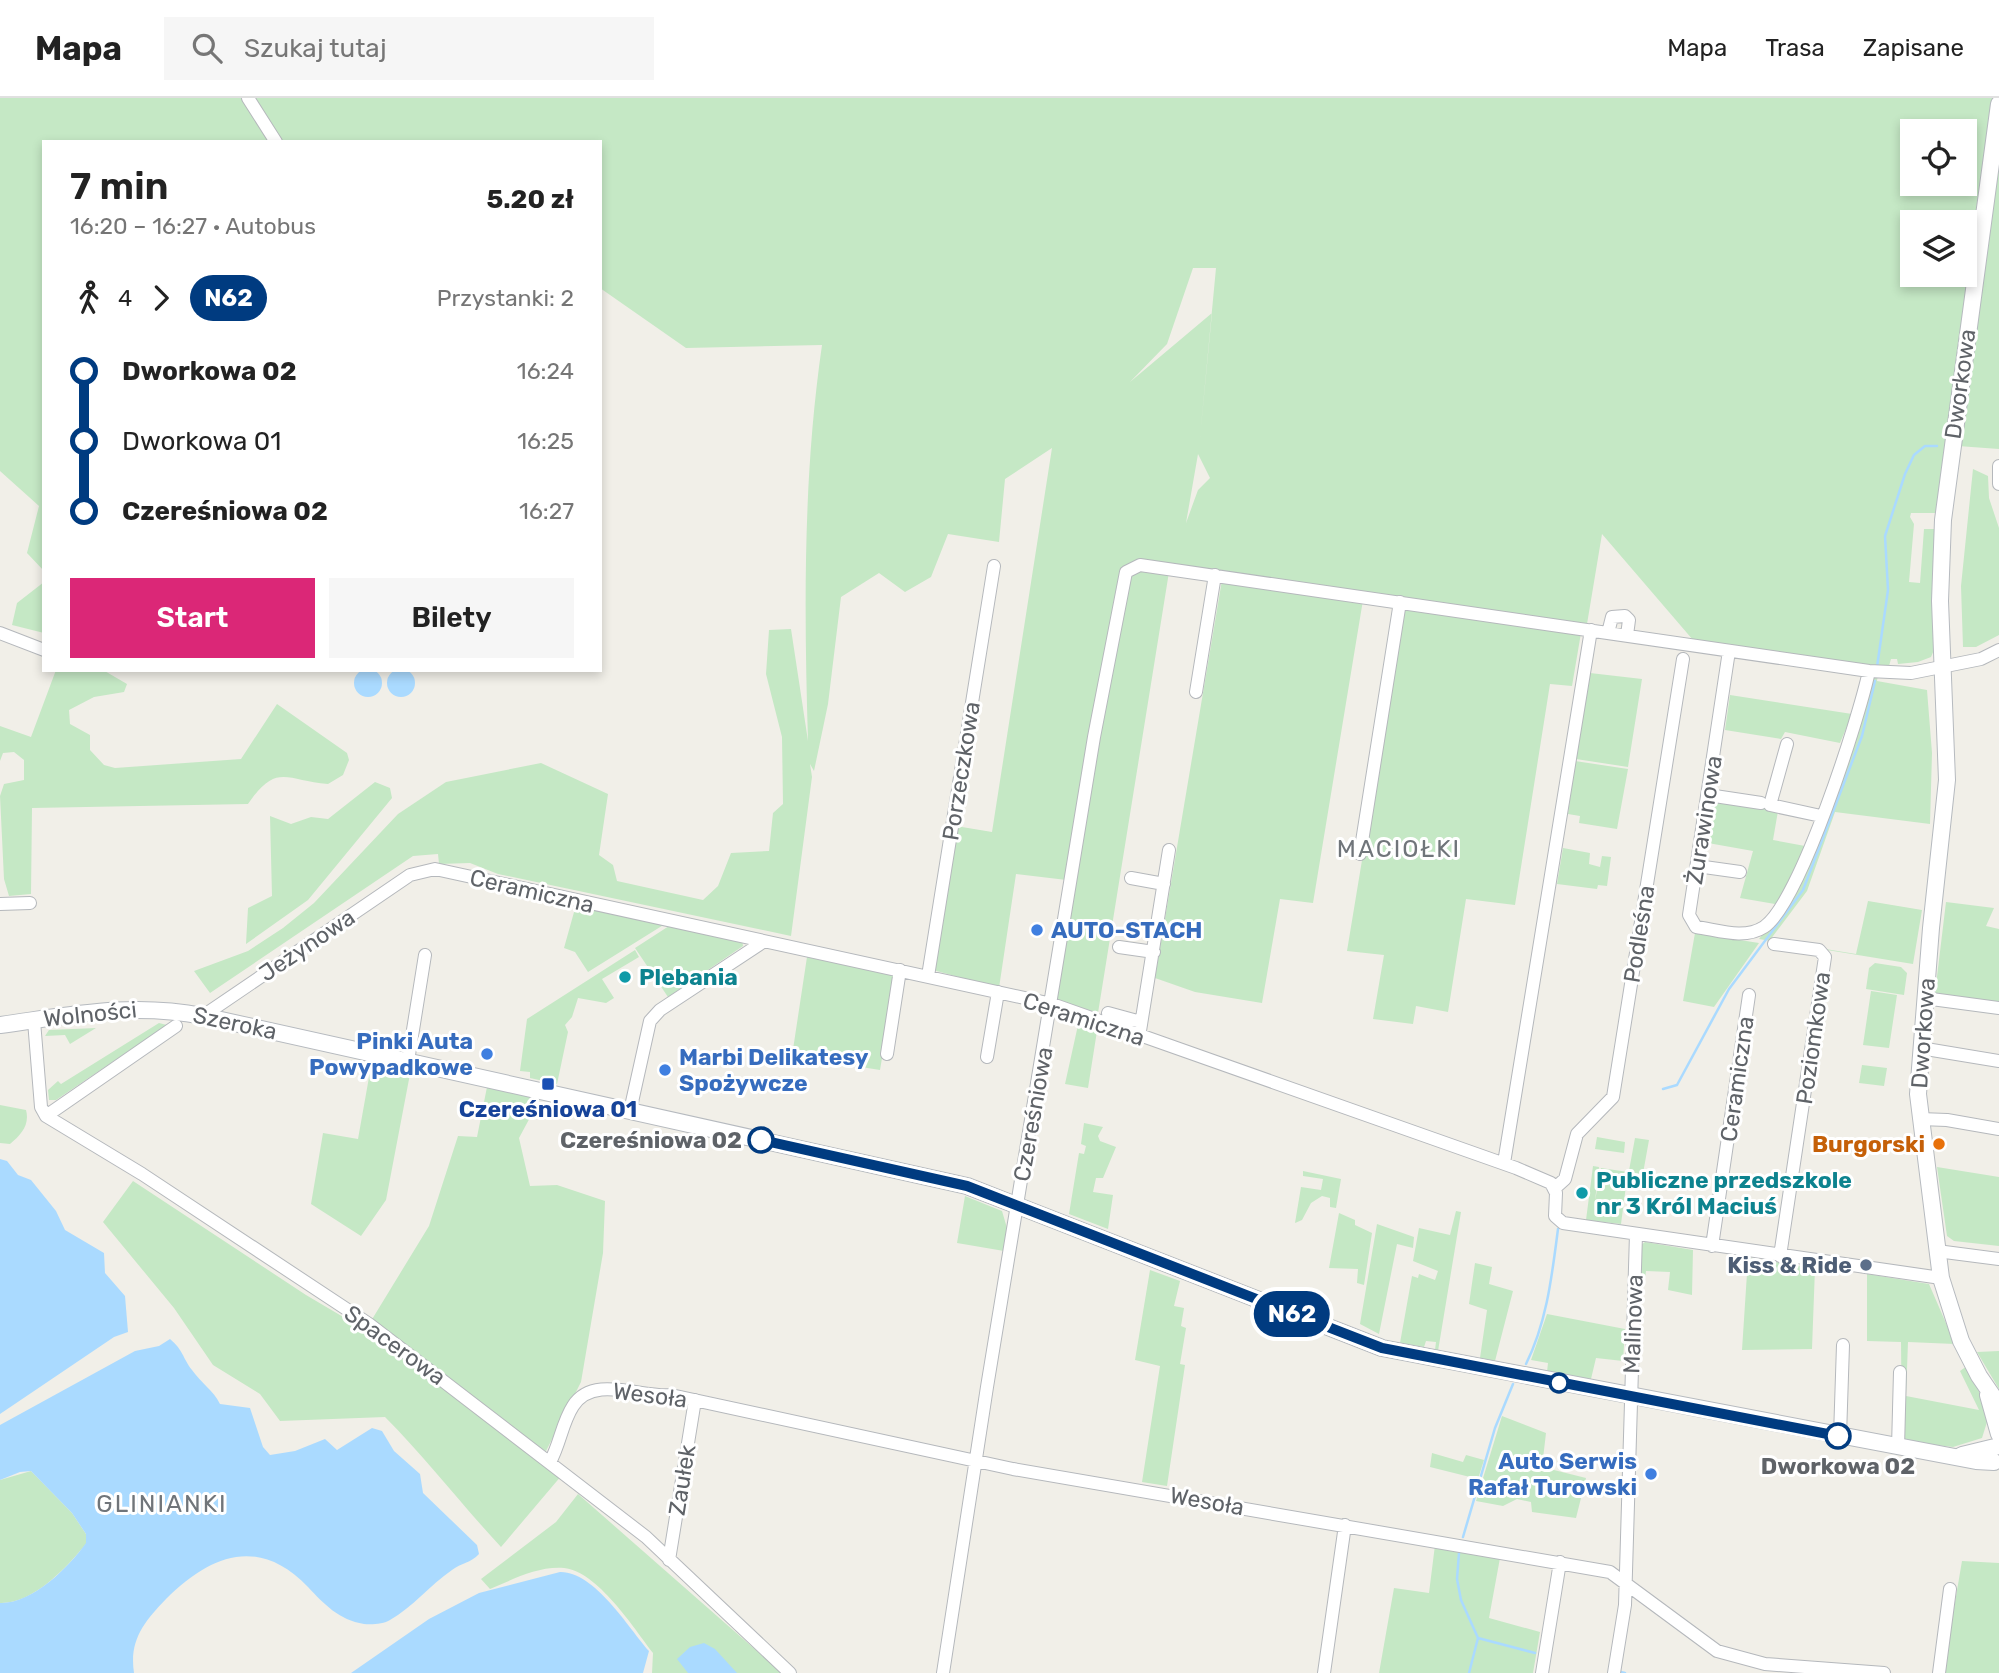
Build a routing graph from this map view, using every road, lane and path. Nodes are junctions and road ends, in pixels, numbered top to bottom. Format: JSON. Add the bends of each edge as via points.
{"nodes":[{"id":1,"x":248,"y":98,"type":"edge"},
{"id":2,"x":1999,"y":104,"type":"edge"},
{"id":3,"x":275,"y":140,"type":"edge"},
{"id":4,"x":1999,"y":466,"type":"edge"},
{"id":5,"x":1999,"y":484,"type":"edge"},
{"id":6,"x":994,"y":566,"type":"dead end"},
{"id":7,"x":1215,"y":575,"type":"junction"},
{"id":8,"x":1400,"y":602,"type":"junction"},
{"id":9,"x":1588,"y":630,"type":"junction"},
{"id":10,"x":0,"y":633,"type":"edge"},
{"id":11,"x":1608,"y":633,"type":"junction"},
{"id":12,"x":1627,"y":635,"type":"junction"},
{"id":13,"x":42,"y":649,"type":"edge"},
{"id":14,"x":1999,"y":650,"type":"edge"},
{"id":15,"x":1729,"y":651,"type":"junction"},
{"id":16,"x":1683,"y":659,"type":"dead end"},
{"id":17,"x":1944,"y":666,"type":"junction"},
{"id":18,"x":1868,"y":671,"type":"junction"},
{"id":19,"x":1196,"y":692,"type":"dead end"},
{"id":20,"x":1787,"y":744,"type":"dead end"},
{"id":21,"x":1708,"y":794,"type":"junction"},
{"id":22,"x":1761,"y":803,"type":"dead end"},
{"id":23,"x":1821,"y":816,"type":"junction"},
{"id":24,"x":1170,"y":850,"type":"dead end"},
{"id":25,"x":1360,"y":854,"type":"dead end"},
{"id":26,"x":1697,"y":866,"type":"junction"},
{"id":27,"x":1740,"y":872,"type":"dead end"},
{"id":28,"x":410,"y":875,"type":"joint"},
{"id":29,"x":1131,"y":878,"type":"dead end"},
{"id":30,"x":1164,"y":884,"type":"junction"},
{"id":31,"x":30,"y":903,"type":"dead end"},
{"id":32,"x":0,"y":904,"type":"edge"},
{"id":33,"x":763,"y":942,"type":"junction"},
{"id":34,"x":1774,"y":944,"type":"dead end"},
{"id":35,"x":1119,"y":947,"type":"dead end"},
{"id":36,"x":1154,"y":952,"type":"junction"},
{"id":37,"x":425,"y":955,"type":"dead end"},
{"id":38,"x":900,"y":970,"type":"junction"},
{"id":39,"x":928,"y":976,"type":"junction"},
{"id":40,"x":998,"y":992,"type":"junction"},
{"id":41,"x":1749,"y":995,"type":"dead end"},
{"id":42,"x":1924,"y":998,"type":"junction"},
{"id":43,"x":1052,"y":1004,"type":"junction"},
{"id":44,"x":1999,"y":1008,"type":"edge"},
{"id":45,"x":1108,"y":1013,"type":"dead end"},
{"id":46,"x":203,"y":1016,"type":"junction"},
{"id":47,"x":178,"y":1019,"type":"junction"},
{"id":48,"x":1522,"y":1019,"type":"dead end"},
{"id":49,"x":34,"y":1021,"type":"junction"},
{"id":50,"x":1142,"y":1022,"type":"junction"},
{"id":51,"x":0,"y":1025,"type":"edge"},
{"id":52,"x":1139,"y":1037,"type":"junction"},
{"id":53,"x":1920,"y":1048,"type":"junction"},
{"id":54,"x":887,"y":1054,"type":"dead end"},
{"id":55,"x":987,"y":1057,"type":"dead end"},
{"id":56,"x":408,"y":1061,"type":"junction"},
{"id":57,"x":1999,"y":1061,"type":"edge"},
{"id":58,"x":631,"y":1111,"type":"junction"},
{"id":59,"x":46,"y":1116,"type":"junction"},
{"id":60,"x":1920,"y":1119,"type":"junction"},
{"id":61,"x":1999,"y":1129,"type":"edge"},
{"id":62,"x":1504,"y":1163,"type":"junction"},
{"id":63,"x":1555,"y":1188,"type":"junction"},
{"id":64,"x":1017,"y":1204,"type":"junction"},
{"id":65,"x":1636,"y":1234,"type":"junction"},
{"id":66,"x":1712,"y":1246,"type":"junction"},
{"id":67,"x":1937,"y":1251,"type":"junction"},
{"id":68,"x":1780,"y":1256,"type":"junction"},
{"id":69,"x":1999,"y":1259,"type":"edge"},
{"id":70,"x":1941,"y":1278,"type":"junction"},
{"id":71,"x":1843,"y":1345,"type":"dead end"},
{"id":72,"x":1900,"y":1372,"type":"dead end"},
{"id":73,"x":1987,"y":1390,"type":"junction"},
{"id":74,"x":1630,"y":1397,"type":"junction"},
{"id":75,"x":695,"y":1400,"type":"junction"},
{"id":76,"x":1999,"y":1405,"type":"edge"},
{"id":77,"x":1840,"y":1436,"type":"junction"},
{"id":78,"x":1898,"y":1447,"type":"junction"},
{"id":79,"x":1997,"y":1451,"type":"edge"},
{"id":80,"x":550,"y":1462,"type":"junction"},
{"id":81,"x":977,"y":1462,"type":"junction"},
{"id":82,"x":1345,"y":1525,"type":"junction"},
{"id":83,"x":669,"y":1560,"type":"junction"},
{"id":84,"x":1560,"y":1562,"type":"junction"},
{"id":85,"x":1624,"y":1581,"type":"junction"},
{"id":86,"x":1950,"y":1589,"type":"dead end"},
{"id":87,"x":1764,"y":1669,"type":"edge"},
{"id":88,"x":790,"y":1673,"type":"edge"},
{"id":89,"x":943,"y":1673,"type":"edge"},
{"id":90,"x":1324,"y":1673,"type":"edge"},
{"id":91,"x":1542,"y":1673,"type":"edge"},
{"id":92,"x":1614,"y":1673,"type":"edge"},
{"id":93,"x":1884,"y":1673,"type":"edge"},
{"id":94,"x":1940,"y":1673,"type":"edge"}],
"edges":[{"from":1,"to":3,"type":"street"},
{"from":2,"to":17,"type":"street","name":"Dworkowa","via":[[1943,520],[1940,600]]},
{"from":4,"to":5,"type":"street"},
{"from":6,"to":39,"type":"street","name":"Porzeczkowa"},
{"from":7,"to":8,"type":"street"},
{"from":7,"to":19,"type":"street"},
{"from":7,"to":43,"type":"street","name":"Czereśniowa","via":[[1140,565],[1126,572]]},
{"from":8,"to":9,"type":"street"},
{"from":8,"to":25,"type":"street"},
{"from":9,"to":11,"type":"street"},
{"from":9,"to":48,"type":"street"},
{"from":9,"to":62,"type":"street"},
{"from":10,"to":13,"type":"street"},
{"from":11,"to":12,"type":"street"},
{"from":11,"to":12,"type":"street","via":[[1612,617],[1625,616],[1629,620]]},
{"from":12,"to":15,"type":"street"},
{"from":14,"to":17,"type":"street","via":[[1981,659]]},
{"from":15,"to":18,"type":"street"},
{"from":15,"to":21,"type":"street","name":"Żurawinowa"},
{"from":16,"to":63,"type":"street","name":"Podleśna","via":[[1613,1097],[1577,1134],[1566,1179]]},
{"from":17,"to":18,"type":"street","via":[[1898,674]]},
{"from":17,"to":42,"type":"street","name":"Dworkowa","via":[[1947,790]]},
{"from":18,"to":23,"type":"street","via":[[1859,711]]},
{"from":20,"to":23,"type":"street","via":[[1770,805]]},
{"from":21,"to":22,"type":"street"},
{"from":21,"to":26,"type":"street","name":"Żurawinowa"},
{"from":23,"to":26,"type":"street","name":"Żurawinowa","via":[[1790,893],[1766,925],[1756,930],[1742,934],[1696,927],[1689,915]]},
{"from":24,"to":30,"type":"street"},
{"from":26,"to":27,"type":"street"},
{"from":28,"to":33,"type":"street","name":"Ceramiczna","via":[[435,869]]},
{"from":28,"to":46,"type":"street","name":"Jeżynowa"},
{"from":29,"to":30,"type":"street"},
{"from":30,"to":36,"type":"street"},
{"from":31,"to":32,"type":"street"},
{"from":33,"to":38,"type":"street","name":"Ceramiczna"},
{"from":33,"to":58,"type":"street","via":[[650,1021]]},
{"from":34,"to":68,"type":"street","name":"Poziomkowa","via":[[1818,950],[1825,957]]},
{"from":35,"to":36,"type":"street"},
{"from":36,"to":50,"type":"street"},
{"from":37,"to":56,"type":"street"},
{"from":38,"to":39,"type":"street","name":"Ceramiczna"},
{"from":38,"to":54,"type":"street"},
{"from":39,"to":40,"type":"street","name":"Ceramiczna"},
{"from":40,"to":43,"type":"street","name":"Ceramiczna"},
{"from":40,"to":55,"type":"street"},
{"from":41,"to":66,"type":"street","name":"Ceramiczna"},
{"from":42,"to":44,"type":"street"},
{"from":42,"to":53,"type":"street","name":"Dworkowa"},
{"from":43,"to":52,"type":"street","name":"Ceramiczna"},
{"from":43,"to":64,"type":"street","name":"Czereśniowa"},
{"from":45,"to":50,"type":"street"},
{"from":46,"to":47,"type":"street","name":"Szeroka"},
{"from":46,"to":56,"type":"street","name":"Szeroka"},
{"from":47,"to":49,"type":"street","name":"Wolności","via":[[131,1008]]},
{"from":47,"to":59,"type":"street"},
{"from":49,"to":51,"type":"street","name":"Wolności"},
{"from":49,"to":59,"type":"street","via":[[41,1107]]},
{"from":50,"to":52,"type":"street"},
{"from":52,"to":62,"type":"street","name":"Ceramiczna"},
{"from":53,"to":57,"type":"street"},
{"from":53,"to":60,"type":"street","name":"Dworkowa"},
{"from":56,"to":58,"type":"street","name":"Szeroka"},
{"from":58,"to":64,"type":"street","name":"Szeroka","via":[[906,1171]]},
{"from":59,"to":80,"type":"street","name":"Spacerowa","via":[[369,1324]]},
{"from":60,"to":61,"type":"street"},
{"from":60,"to":67,"type":"street","name":"Dworkowa"},
{"from":62,"to":63,"type":"street","name":"Ceramiczna"},
{"from":63,"to":65,"type":"street","via":[[1558,1221]]},
{"from":64,"to":74,"type":"street","name":"Szeroka","via":[[1373,1345]]},
{"from":64,"to":81,"type":"street","name":"Czereśniowa"},
{"from":65,"to":66,"type":"street"},
{"from":65,"to":74,"type":"street","name":"Malinowa"},
{"from":66,"to":68,"type":"street"},
{"from":67,"to":69,"type":"street"},
{"from":67,"to":70,"type":"street","name":"Dworkowa"},
{"from":68,"to":70,"type":"street"},
{"from":70,"to":73,"type":"street","name":"Dworkowa","via":[[1961,1341]]},
{"from":71,"to":77,"type":"street"},
{"from":72,"to":78,"type":"street"},
{"from":73,"to":76,"type":"street","name":"Dworkowa"},
{"from":73,"to":79,"type":"street","name":"Dworkowa"},
{"from":74,"to":77,"type":"street","name":"Szeroka"},
{"from":74,"to":85,"type":"street","name":"Malinowa"},
{"from":75,"to":80,"type":"street","name":"Wesoła","via":[[593,1390],[574,1404]]},
{"from":75,"to":81,"type":"street","name":"Wesoła"},
{"from":75,"to":83,"type":"street","name":"Zaułek"},
{"from":77,"to":78,"type":"street","name":"Szeroka"},
{"from":78,"to":79,"type":"street","name":"Szeroka","via":[[1953,1457]]},
{"from":80,"to":83,"type":"street","name":"Spacerowa"},
{"from":81,"to":82,"type":"street","name":"Wesoła"},
{"from":81,"to":89,"type":"street","name":"Czereśniowa"},
{"from":82,"to":84,"type":"street","name":"Wesoła"},
{"from":82,"to":90,"type":"street"},
{"from":83,"to":88,"type":"street","name":"Spacerowa"},
{"from":84,"to":85,"type":"street","name":"Wesoła","via":[[1610,1572]]},
{"from":84,"to":91,"type":"street"},
{"from":85,"to":87,"type":"street","name":"Wesoła","via":[[1717,1651]]},
{"from":85,"to":92,"type":"street","name":"Malinowa","via":[[1625,1605]]},
{"from":86,"to":94,"type":"street"},
{"from":87,"to":93,"type":"street","name":"Wesoła"}]}
